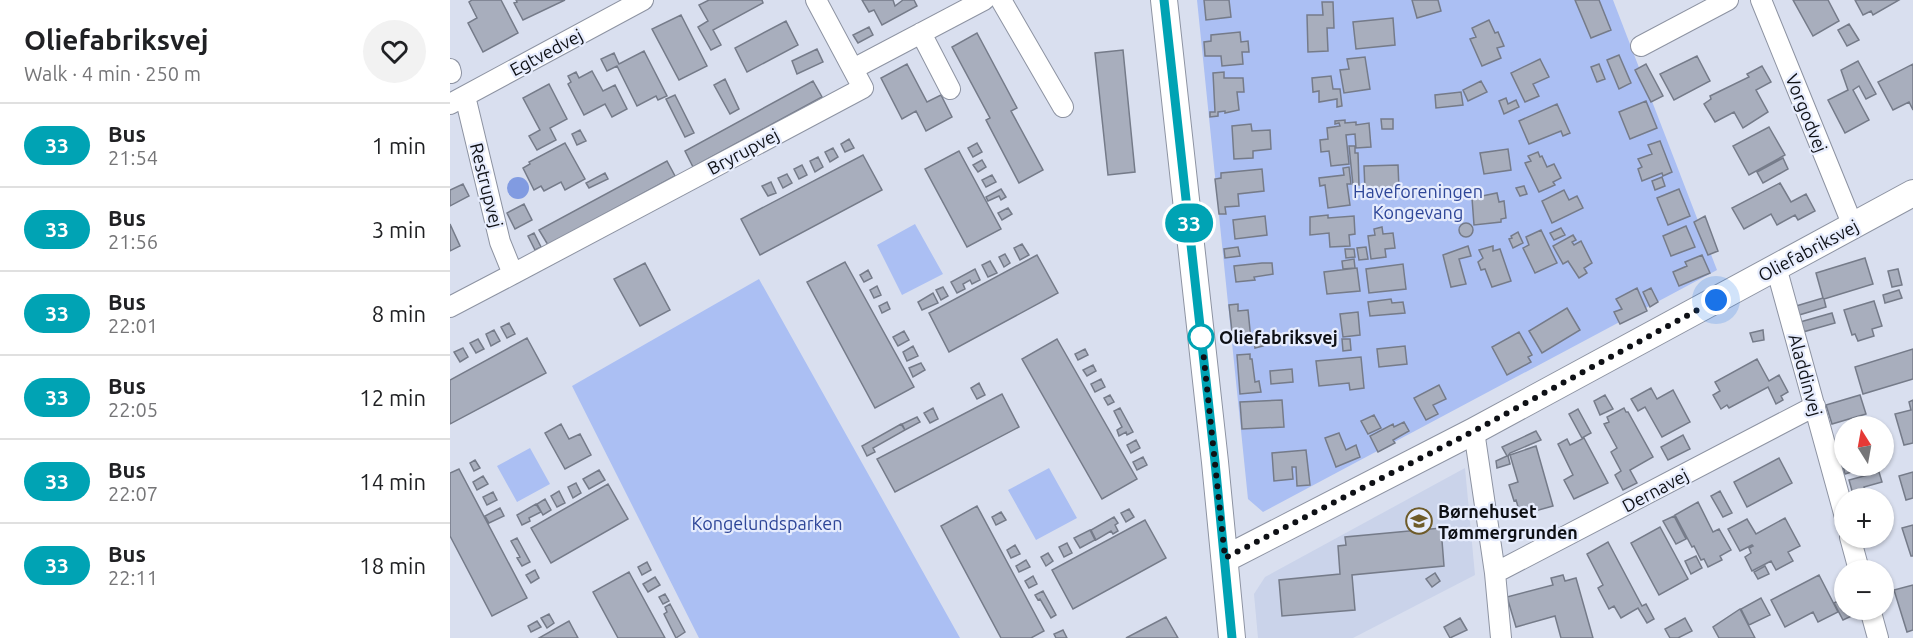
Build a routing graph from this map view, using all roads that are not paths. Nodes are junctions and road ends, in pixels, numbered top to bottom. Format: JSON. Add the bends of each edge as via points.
{"nodes":[{"id":1,"x":643,"y":0,"type":"edge"},
{"id":2,"x":816,"y":0,"type":"edge"},
{"id":3,"x":984,"y":0,"type":"edge"},
{"id":4,"x":1001,"y":0,"type":"edge"},
{"id":5,"x":1164,"y":0,"type":"edge"},
{"id":6,"x":1728,"y":0,"type":"edge"},
{"id":7,"x":1761,"y":0,"type":"edge"},
{"id":8,"x":921,"y":33,"type":"junction"},
{"id":9,"x":1641,"y":46,"type":"dead end"},
{"id":10,"x":853,"y":69,"type":"junction"},
{"id":11,"x":950,"y":89,"type":"dead end"},
{"id":12,"x":458,"y":100,"type":"edge"},
{"id":13,"x":1063,"y":106,"type":"dead end"},
{"id":14,"x":1913,"y":193,"type":"edge"},
{"id":15,"x":1853,"y":226,"type":"junction"},
{"id":16,"x":1776,"y":267,"type":"junction"},
{"id":17,"x":513,"y":273,"type":"junction"},
{"id":18,"x":450,"y":307,"type":"edge"},
{"id":19,"x":1815,"y":406,"type":"junction"},
{"id":20,"x":1474,"y":431,"type":"junction"},
{"id":21,"x":1837,"y":488,"type":"edge"},
{"id":22,"x":1225,"y":558,"type":"junction"},
{"id":23,"x":1495,"y":573,"type":"junction"},
{"id":24,"x":1873,"y":620,"type":"edge"},
{"id":25,"x":1232,"y":638,"type":"edge"},
{"id":26,"x":1502,"y":638,"type":"edge"},
{"id":27,"x":1878,"y":638,"type":"edge"}],
"edges":[{"from":1,"to":12,"type":"street","name":"Egtvedvej"},
{"from":2,"to":10,"type":"street","name":"Bryrupvej"},
{"from":3,"to":8,"type":"street"},
{"from":4,"to":13,"type":"street"},
{"from":5,"to":22,"type":"street"},
{"from":6,"to":9,"type":"street"},
{"from":7,"to":15,"type":"street","name":"Vorgodvej"},
{"from":8,"to":10,"type":"street"},
{"from":8,"to":11,"type":"street"},
{"from":10,"to":17,"type":"street","name":"Bryrupvej","via":[[863,88]]},
{"from":12,"to":17,"type":"street","name":"Restrupvej"},
{"from":14,"to":15,"type":"street","name":"Oliefabriksvej"},
{"from":15,"to":16,"type":"street","name":"Oliefabriksvej"},
{"from":16,"to":19,"type":"street","name":"Aladdinvej"},
{"from":16,"to":20,"type":"street","name":"Oliefabriksvej"},
{"from":17,"to":18,"type":"street"},
{"from":19,"to":21,"type":"street","name":"Aladdinvej"},
{"from":19,"to":23,"type":"street","name":"Dernavej"},
{"from":20,"to":22,"type":"street","name":"Oliefabriksvej"},
{"from":20,"to":23,"type":"street"},
{"from":22,"to":25,"type":"street"},
{"from":23,"to":26,"type":"street"},
{"from":24,"to":27,"type":"street"}]}
